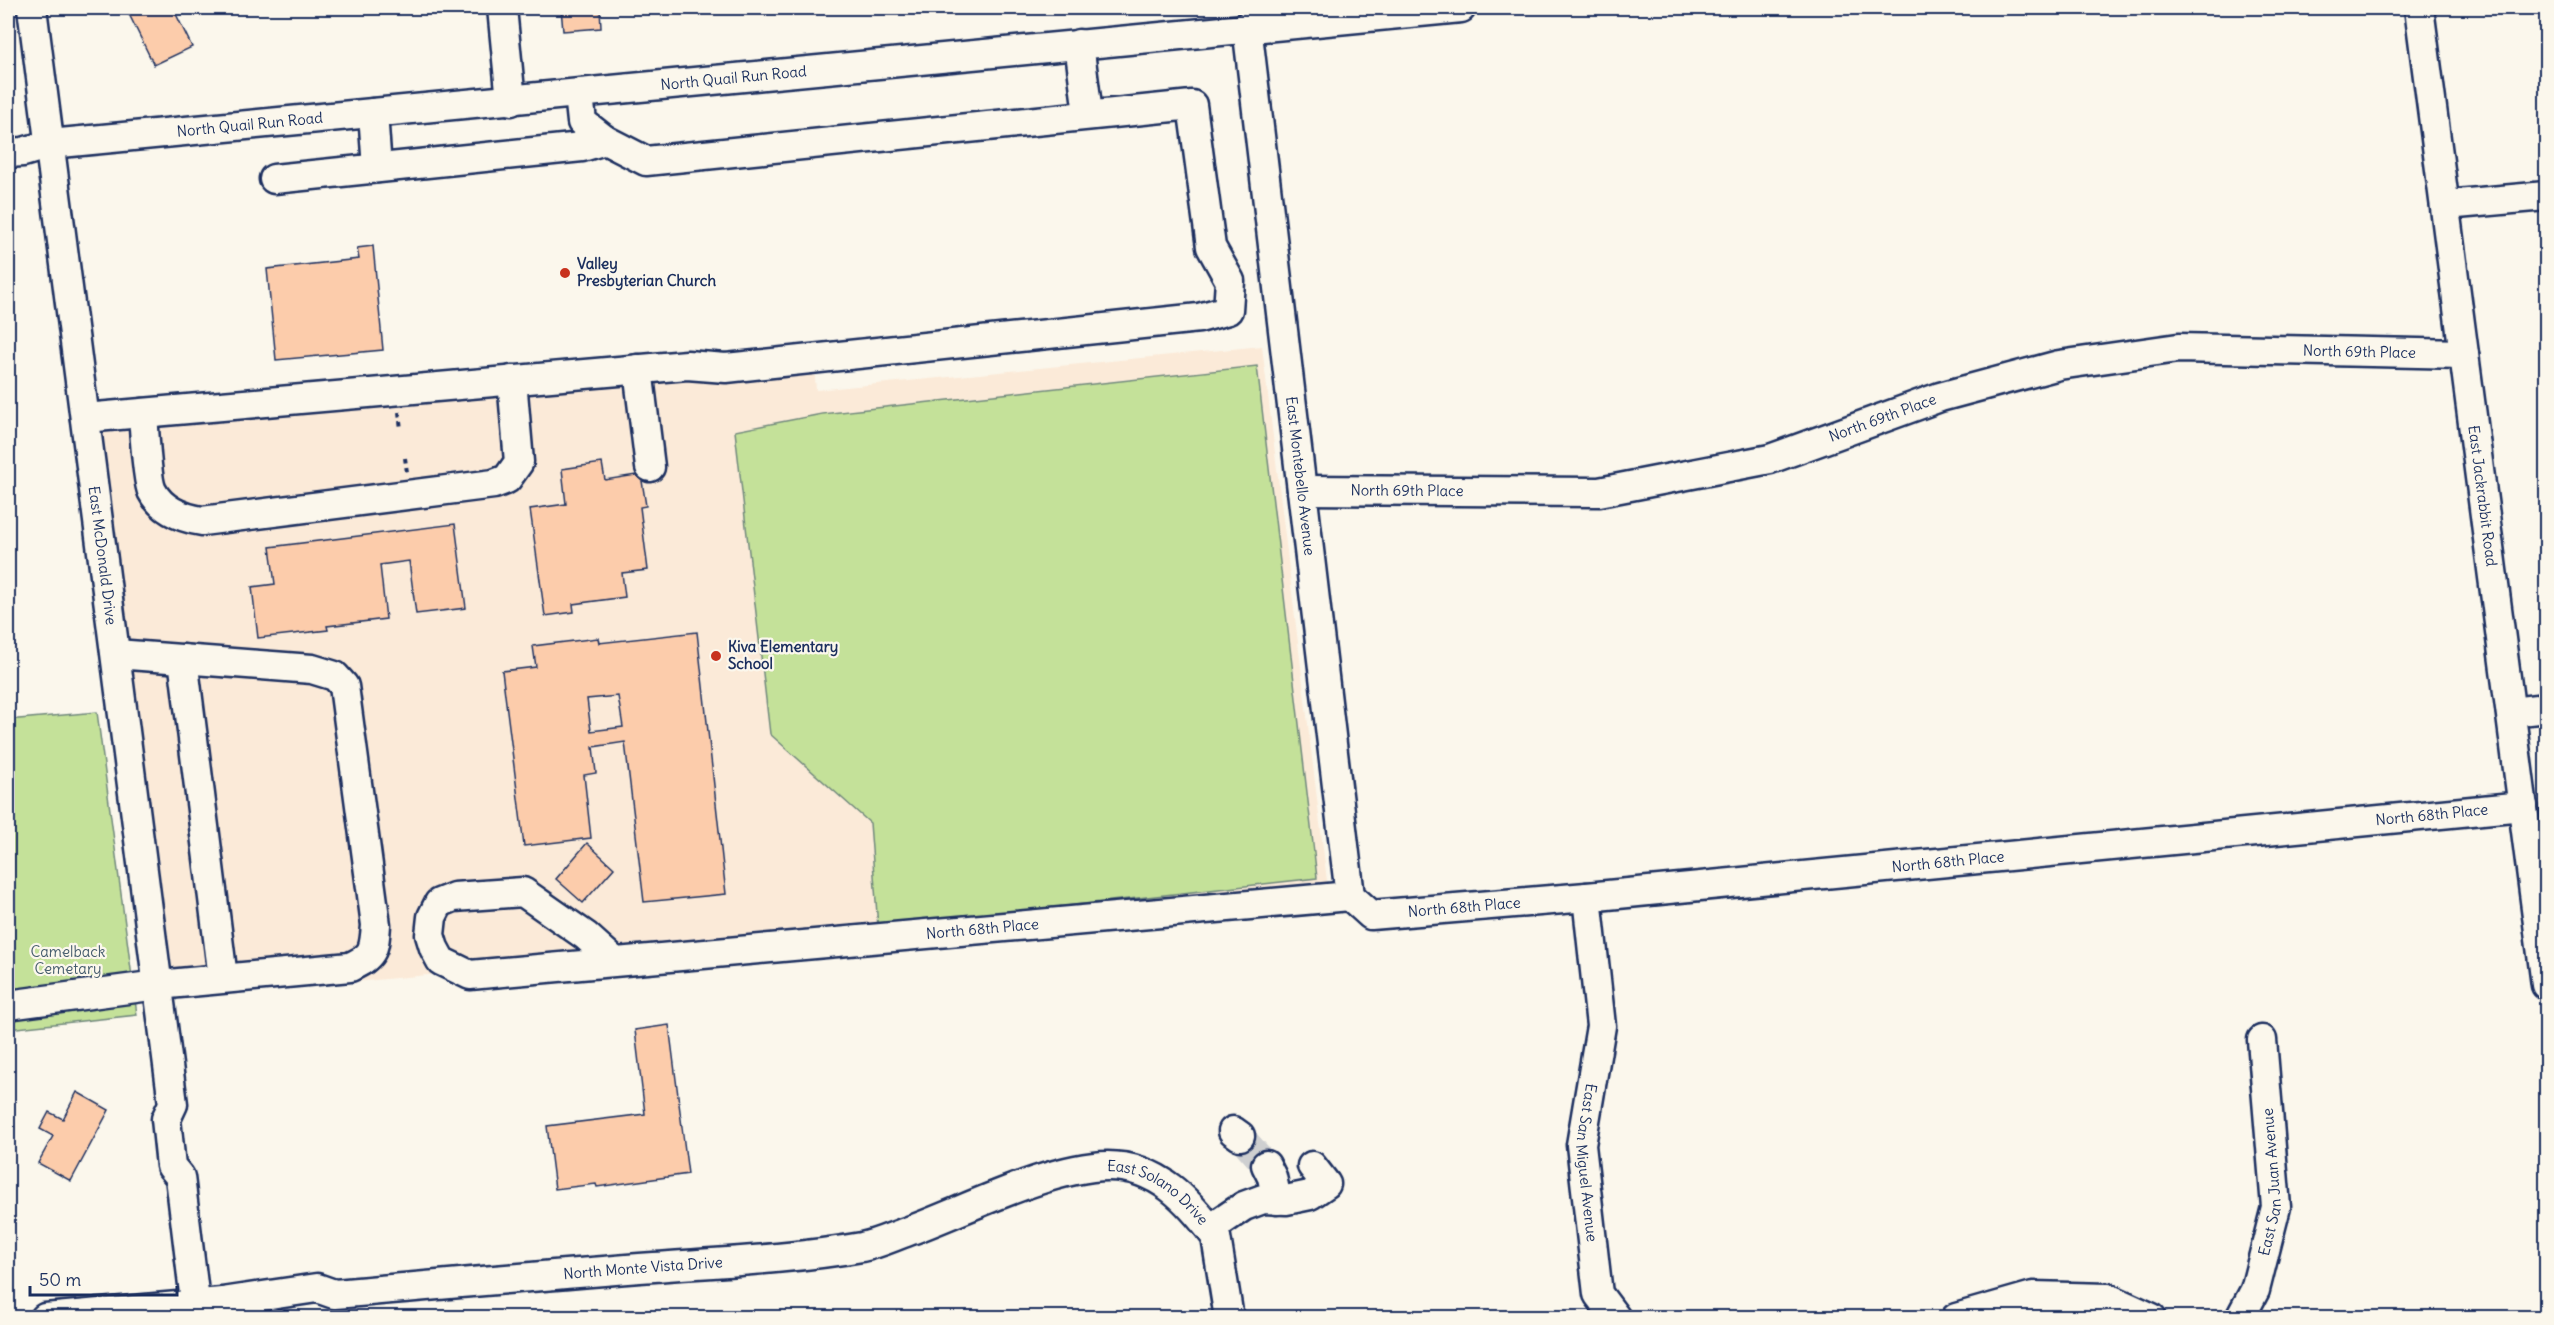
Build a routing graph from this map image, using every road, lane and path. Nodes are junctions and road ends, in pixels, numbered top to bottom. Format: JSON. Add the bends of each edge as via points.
{"nodes":[{"id":1,"x":32,"y":8,"type":"edge"},
{"id":2,"x":502,"y":8,"type":"edge"},
{"id":3,"x":1461,"y":8,"type":"edge"},
{"id":4,"x":2419,"y":8,"type":"edge"},
{"id":5,"x":1247,"y":26,"type":"junction"},
{"id":6,"x":1079,"y":44,"type":"junction"},
{"id":7,"x":579,"y":94,"type":"junction"},
{"id":8,"x":511,"y":100,"type":"junction"},
{"id":9,"x":373,"y":113,"type":"junction"},
{"id":10,"x":1088,"y":114,"type":"junction"},
{"id":11,"x":605,"y":140,"type":"junction"},
{"id":12,"x":50,"y":144,"type":"junction"},
{"id":13,"x":8,"y":153,"type":"edge"},
{"id":14,"x":378,"y":168,"type":"junction"},
{"id":15,"x":274,"y":179,"type":"dead end"},
{"id":16,"x":2547,"y":196,"type":"edge"},
{"id":17,"x":2446,"y":205,"type":"junction"},
{"id":18,"x":2464,"y":354,"type":"junction"},
{"id":19,"x":638,"y":369,"type":"junction"},
{"id":20,"x":512,"y":380,"type":"junction"},
{"id":21,"x":398,"y":404,"type":"dead end"},
{"id":22,"x":143,"y":413,"type":"junction"},
{"id":23,"x":85,"y":418,"type":"junction"},
{"id":24,"x":401,"y":429,"type":"dead end"},
{"id":25,"x":650,"y":467,"type":"dead end"},
{"id":26,"x":1302,"y":490,"type":"junction"},
{"id":27,"x":116,"y":654,"type":"junction"},
{"id":28,"x":183,"y":659,"type":"junction"},
{"id":29,"x":2547,"y":708,"type":"edge"},
{"id":30,"x":2511,"y":712,"type":"junction"},
{"id":31,"x":2523,"y":806,"type":"junction"},
{"id":32,"x":1350,"y":896,"type":"junction"},
{"id":33,"x":1587,"y":897,"type":"junction"},
{"id":34,"x":615,"y":962,"type":"junction"},
{"id":35,"x":223,"y":978,"type":"junction"},
{"id":36,"x":158,"y":985,"type":"junction"},
{"id":37,"x":2547,"y":985,"type":"edge"},
{"id":38,"x":8,"y":1005,"type":"edge"},
{"id":39,"x":2262,"y":1040,"type":"dead end"},
{"id":40,"x":1266,"y":1165,"type":"tunnel mouth"},
{"id":41,"x":1312,"y":1166,"type":"dead end"},
{"id":42,"x":1079,"y":1169,"type":"joint"},
{"id":43,"x":1277,"y":1200,"type":"junction"},
{"id":44,"x":1210,"y":1229,"type":"junction"},
{"id":45,"x":2106,"y":1308,"type":"edge"},
{"id":46,"x":196,"y":1311,"type":"edge"},
{"id":47,"x":45,"y":1317,"type":"edge"},
{"id":48,"x":1229,"y":1317,"type":"edge"},
{"id":49,"x":1616,"y":1317,"type":"edge"},
{"id":50,"x":1956,"y":1317,"type":"edge"},
{"id":51,"x":2152,"y":1317,"type":"edge"},
{"id":52,"x":2240,"y":1317,"type":"edge"}],
"edges":[{"from":1,"to":12,"type":"street","name":"East McDonald Drive"},
{"from":2,"to":8,"type":"street"},
{"from":3,"to":5,"type":"street","name":"North Quail Run Road"},
{"from":4,"to":17,"type":"street","name":"East Jackrabbit Road"},
{"from":5,"to":6,"type":"street","name":"North Quail Run Road"},
{"from":5,"to":26,"type":"street","name":"East Montebello Avenue"},
{"from":6,"to":7,"type":"street","name":"North Quail Run Road"},
{"from":6,"to":10,"type":"street"},
{"from":7,"to":8,"type":"street","name":"North Quail Run Road"},
{"from":7,"to":11,"type":"street","via":[[582,122]]},
{"from":8,"to":9,"type":"street","name":"North Quail Run Road"},
{"from":9,"to":12,"type":"street","name":"North Quail Run Road"},
{"from":9,"to":14,"type":"street"},
{"from":10,"to":11,"type":"street","via":[[646,161]]},
{"from":10,"to":19,"type":"street","via":[[1192,105],[1210,247],[1230,281],[1228,310],[1199,318],[726,368],[687,364]]},
{"from":11,"to":14,"type":"street","via":[[582,147]]},
{"from":12,"to":13,"type":"street","name":"North Quail Run Road"},
{"from":12,"to":23,"type":"street","name":"East McDonald Drive"},
{"from":14,"to":15,"type":"street"},
{"from":16,"to":17,"type":"street"},
{"from":17,"to":18,"type":"street","name":"East Jackrabbit Road"},
{"from":18,"to":26,"type":"street","name":"North 69th Place","via":[[2178,348],[2059,365],[1940,397],[1770,459],[1599,492]]},
{"from":18,"to":30,"type":"street","name":"East Jackrabbit Road"},
{"from":19,"to":20,"type":"street"},
{"from":19,"to":25,"type":"street"},
{"from":20,"to":22,"type":"street"},
{"from":20,"to":22,"type":"street","via":[[519,462],[507,478],[494,484],[202,521],[182,518],[152,491]]},
{"from":21,"to":24,"type":"path"},
{"from":22,"to":23,"type":"street"},
{"from":23,"to":27,"type":"street","name":"East McDonald Drive"},
{"from":26,"to":32,"type":"street","name":"East Montebello Avenue"},
{"from":27,"to":28,"type":"street"},
{"from":27,"to":36,"type":"street","name":"East McDonald Drive"},
{"from":28,"to":35,"type":"street"},
{"from":28,"to":35,"type":"street","via":[[312,669],[334,675],[345,686],[374,908],[374,944],[367,959],[350,967]]},
{"from":29,"to":30,"type":"street"},
{"from":30,"to":31,"type":"street","name":"East Jackrabbit Road"},
{"from":31,"to":33,"type":"street","name":"North 68th Place"},
{"from":31,"to":37,"type":"street","name":"East Jackrabbit Road"},
{"from":32,"to":33,"type":"street","name":"North 68th Place","via":[[1371,915]]},
{"from":32,"to":34,"type":"street","name":"North 68th Place"},
{"from":33,"to":49,"type":"street","name":"East San Miguel Avenue","via":[[1601,1026],[1581,1145],[1598,1294]]},
{"from":34,"to":34,"type":"street","name":"North 68th Place","via":[[586,936],[523,892],[454,897],[439,903],[432,917],[430,934],[441,961],[470,975]]},
{"from":35,"to":36,"type":"street"},
{"from":36,"to":38,"type":"street"},
{"from":36,"to":46,"type":"street","name":"East McDonald Drive","via":[[173,1104],[166,1119],[171,1166],[180,1177]]},
{"from":39,"to":52,"type":"street","name":"East San Juan Avenue","via":[[2276,1207],[2255,1290]]},
{"from":40,"to":43,"type":"street"},
{"from":41,"to":43,"type":"street","via":[[1326,1185],[1310,1195]]},
{"from":42,"to":44,"type":"street","name":"East Solano Drive","via":[[1110,1166],[1160,1179],[1188,1201]]},
{"from":42,"to":46,"type":"street","name":"North Monte Vista Drive","via":[[865,1246],[334,1294],[317,1288]]},
{"from":43,"to":44,"type":"street","via":[[1263,1199],[1244,1206]]},
{"from":44,"to":48,"type":"street","name":"East Solano Drive","via":[[1216,1237]]},
{"from":45,"to":50,"type":"street","via":[[2033,1296]]},
{"from":45,"to":51,"type":"street"},
{"from":46,"to":47,"type":"street","name":"North Monte Vista Drive"}]}
